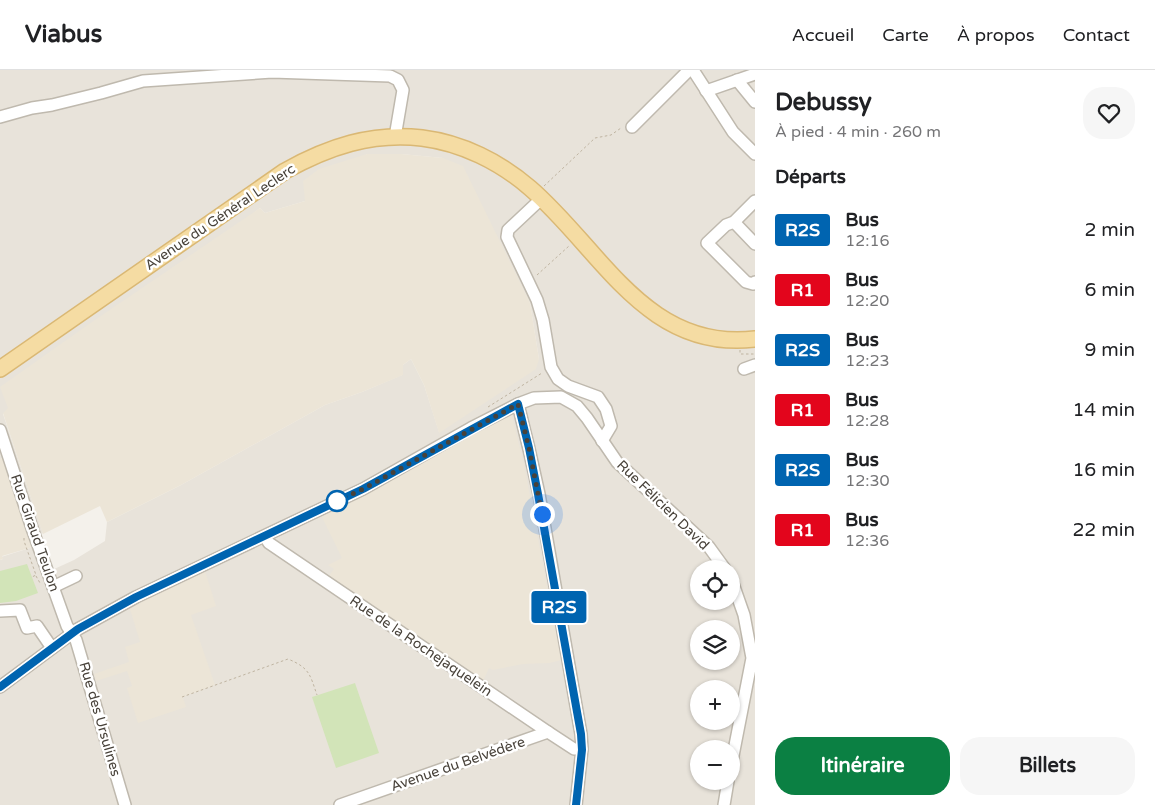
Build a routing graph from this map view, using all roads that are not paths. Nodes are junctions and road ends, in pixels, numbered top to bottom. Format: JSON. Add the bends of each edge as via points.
{"nodes":[{"id":1,"x":689,"y":70,"type":"edge"},
{"id":2,"x":693,"y":70,"type":"edge"},
{"id":3,"x":755,"y":74,"type":"edge"},
{"id":4,"x":737,"y":80,"type":"junction"},
{"id":5,"x":706,"y":92,"type":"junction"},
{"id":6,"x":755,"y":102,"type":"edge"},
{"id":7,"x":0,"y":117,"type":"edge"},
{"id":8,"x":632,"y":127,"type":"road end"},
{"id":9,"x":395,"y":137,"type":"junction"},
{"id":10,"x":755,"y":154,"type":"edge"},
{"id":11,"x":536,"y":194,"type":"junction"},
{"id":12,"x":755,"y":201,"type":"edge"},
{"id":13,"x":734,"y":222,"type":"junction"},
{"id":14,"x":755,"y":244,"type":"edge"},
{"id":15,"x":755,"y":282,"type":"edge"},
{"id":16,"x":755,"y":339,"type":"edge"},
{"id":17,"x":0,"y":369,"type":"edge"},
{"id":18,"x":518,"y":404,"type":"junction"},
{"id":19,"x":0,"y":430,"type":"edge"},
{"id":20,"x":602,"y":441,"type":"junction"},
{"id":21,"x":265,"y":537,"type":"junction"},
{"id":22,"x":718,"y":560,"type":"edge"},
{"id":23,"x":76,"y":576,"type":"dead end"},
{"id":24,"x":53,"y":586,"type":"junction"},
{"id":25,"x":740,"y":604,"type":"edge"},
{"id":26,"x":0,"y":611,"type":"edge"},
{"id":27,"x":72,"y":634,"type":"junction"},
{"id":28,"x":52,"y":648,"type":"junction"},
{"id":29,"x":0,"y":687,"type":"edge"},
{"id":30,"x":548,"y":732,"type":"junction"},
{"id":31,"x":736,"y":740,"type":"edge"},
{"id":32,"x":582,"y":750,"type":"junction"},
{"id":33,"x":726,"y":790,"type":"edge"},
{"id":34,"x":125,"y":805,"type":"edge"},
{"id":35,"x":340,"y":805,"type":"edge"},
{"id":36,"x":576,"y":805,"type":"edge"},
{"id":37,"x":724,"y":805,"type":"edge"}],
"edges":[{"from":1,"to":8,"type":"street"},
{"from":2,"to":5,"type":"street"},
{"from":3,"to":4,"type":"street"},
{"from":4,"to":5,"type":"street"},
{"from":4,"to":6,"type":"street"},
{"from":5,"to":10,"type":"street","via":[[733,132]]},
{"from":7,"to":9,"type":"street","via":[[143,81],[272,72],[390,76],[398,80],[403,90]]},
{"from":9,"to":11,"type":"main road","name":"Avenue du Général Leclerc","via":[[430,139],[465,149],[494,161]]},
{"from":9,"to":17,"type":"main road","name":"Avenue du Général Leclerc","via":[[341,145],[307,158]]},
{"from":11,"to":16,"type":"main road","name":"Avenue du Général Leclerc","via":[[635,299],[665,321],[712,339]]},
{"from":11,"to":20,"type":"street","via":[[508,230],[507,237],[537,300],[551,367],[558,379],[598,397],[606,409],[611,426]]},
{"from":12,"to":13,"type":"street"},
{"from":13,"to":14,"type":"street"},
{"from":13,"to":15,"type":"street","via":[[726,225],[707,243],[746,282]]},
{"from":18,"to":20,"type":"street","name":"Rue Félicien David","via":[[534,398],[561,397],[577,406]]},
{"from":18,"to":21,"type":"street","name":"Rue Félicien David","via":[[363,489]]},
{"from":18,"to":32,"type":"street","via":[[538,494]]},
{"from":19,"to":24,"type":"street","name":"Rue Giraud Teulon"},
{"from":20,"to":22,"type":"street","name":"Rue Félicien David","via":[[617,462],[709,547]]},
{"from":21,"to":27,"type":"street","name":"Rue Félicien David","via":[[136,597]]},
{"from":21,"to":30,"type":"street","name":"Rue de la Rochejaquelein","via":[[269,543]]},
{"from":23,"to":24,"type":"street"},
{"from":24,"to":27,"type":"street","name":"Rue Giraud Teulon"},
{"from":25,"to":31,"type":"street","via":[[752,658]]},
{"from":26,"to":28,"type":"street","via":[[20,610],[27,628],[37,626]]},
{"from":27,"to":28,"type":"street","name":"Rue Félicien David"},
{"from":27,"to":34,"type":"street","name":"Rue des Ursulines"},
{"from":28,"to":29,"type":"street","name":"Rue Félicien David"},
{"from":30,"to":32,"type":"street","name":"Rue de la Rochejaquelein","via":[[574,749]]},
{"from":30,"to":35,"type":"street","name":"Avenue du Belvédère"},
{"from":32,"to":36,"type":"street"},
{"from":33,"to":37,"type":"street"}]}
